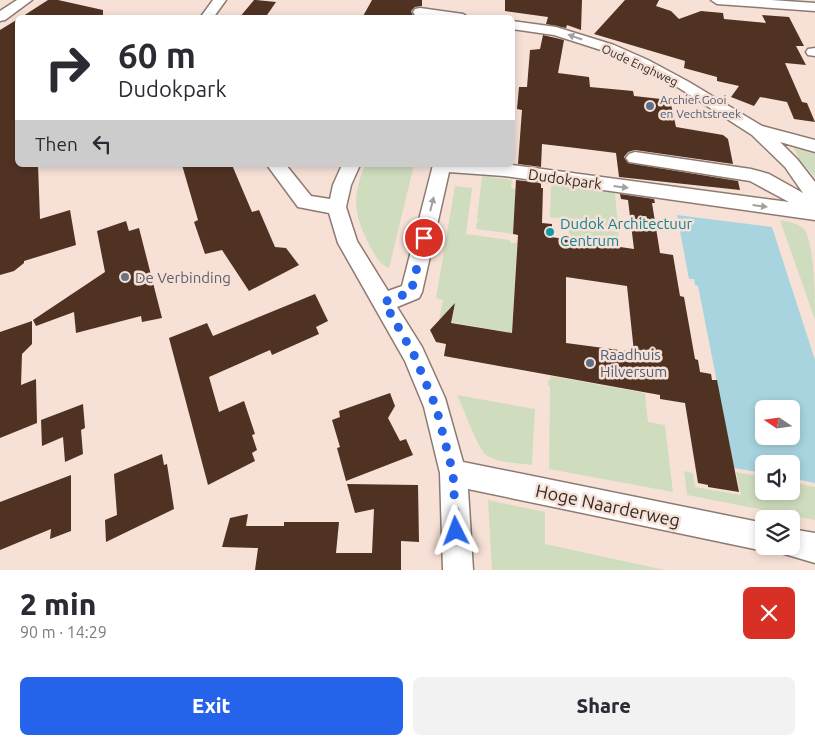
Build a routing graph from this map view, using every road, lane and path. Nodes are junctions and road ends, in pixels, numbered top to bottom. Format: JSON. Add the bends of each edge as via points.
{"nodes":[{"id":1,"x":26,"y":0,"type":"edge"},
{"id":2,"x":220,"y":0,"type":"edge"},
{"id":3,"x":717,"y":0,"type":"edge"},
{"id":4,"x":815,"y":7,"type":"edge"},
{"id":5,"x":420,"y":10,"type":"edge"},
{"id":6,"x":208,"y":15,"type":"edge"},
{"id":7,"x":447,"y":15,"type":"edge"},
{"id":8,"x":0,"y":17,"type":"edge"},
{"id":9,"x":515,"y":25,"type":"edge"},
{"id":10,"x":758,"y":131,"type":"junction"},
{"id":11,"x":815,"y":146,"type":"edge"},
{"id":12,"x":635,"y":158,"type":"dead end"},
{"id":13,"x":278,"y":167,"type":"edge"},
{"id":14,"x":349,"y":167,"type":"edge"},
{"id":15,"x":441,"y":167,"type":"edge"},
{"id":16,"x":477,"y":167,"type":"edge"},
{"id":17,"x":815,"y":196,"type":"edge"},
{"id":18,"x":337,"y":207,"type":"junction"},
{"id":19,"x":815,"y":208,"type":"edge"},
{"id":20,"x":815,"y":213,"type":"edge"},
{"id":21,"x":384,"y":302,"type":"junction"},
{"id":22,"x":453,"y":473,"type":"junction"},
{"id":23,"x":755,"y":535,"type":"edge"},
{"id":24,"x":800,"y":545,"type":"edge"},
{"id":25,"x":815,"y":548,"type":"edge"},
{"id":26,"x":458,"y":570,"type":"edge"}],
"edges":[{"from":1,"to":8,"type":"street"},
{"from":2,"to":6,"type":"street"},
{"from":3,"to":4,"type":"street"},
{"from":5,"to":7,"type":"street"},
{"from":10,"to":9,"type":"street","name":"Oude Enghweg","one_way":true,"via":[[677,81],[609,48],[556,31]]},
{"from":10,"to":11,"type":"street","name":"Oude Enghweg"},
{"from":10,"to":17,"type":"street","name":"Oude Enghweg","via":[[791,163]]},
{"from":12,"to":19,"type":"street","via":[[751,175]]},
{"from":13,"to":18,"type":"street","via":[[305,202]]},
{"from":14,"to":18,"type":"street"},
{"from":21,"to":15,"type":"street","name":"Dudokpark","one_way":true,"via":[[411,292]]},
{"from":16,"to":20,"type":"street","name":"Dudokpark","one_way":true},
{"from":18,"to":21,"type":"street","via":[[348,243]]},
{"from":21,"to":22,"type":"street","via":[[414,355],[436,407]]},
{"from":22,"to":23,"type":"street","name":"Hoge Naarderweg"},
{"from":22,"to":26,"type":"street"},
{"from":24,"to":25,"type":"street"}]}
